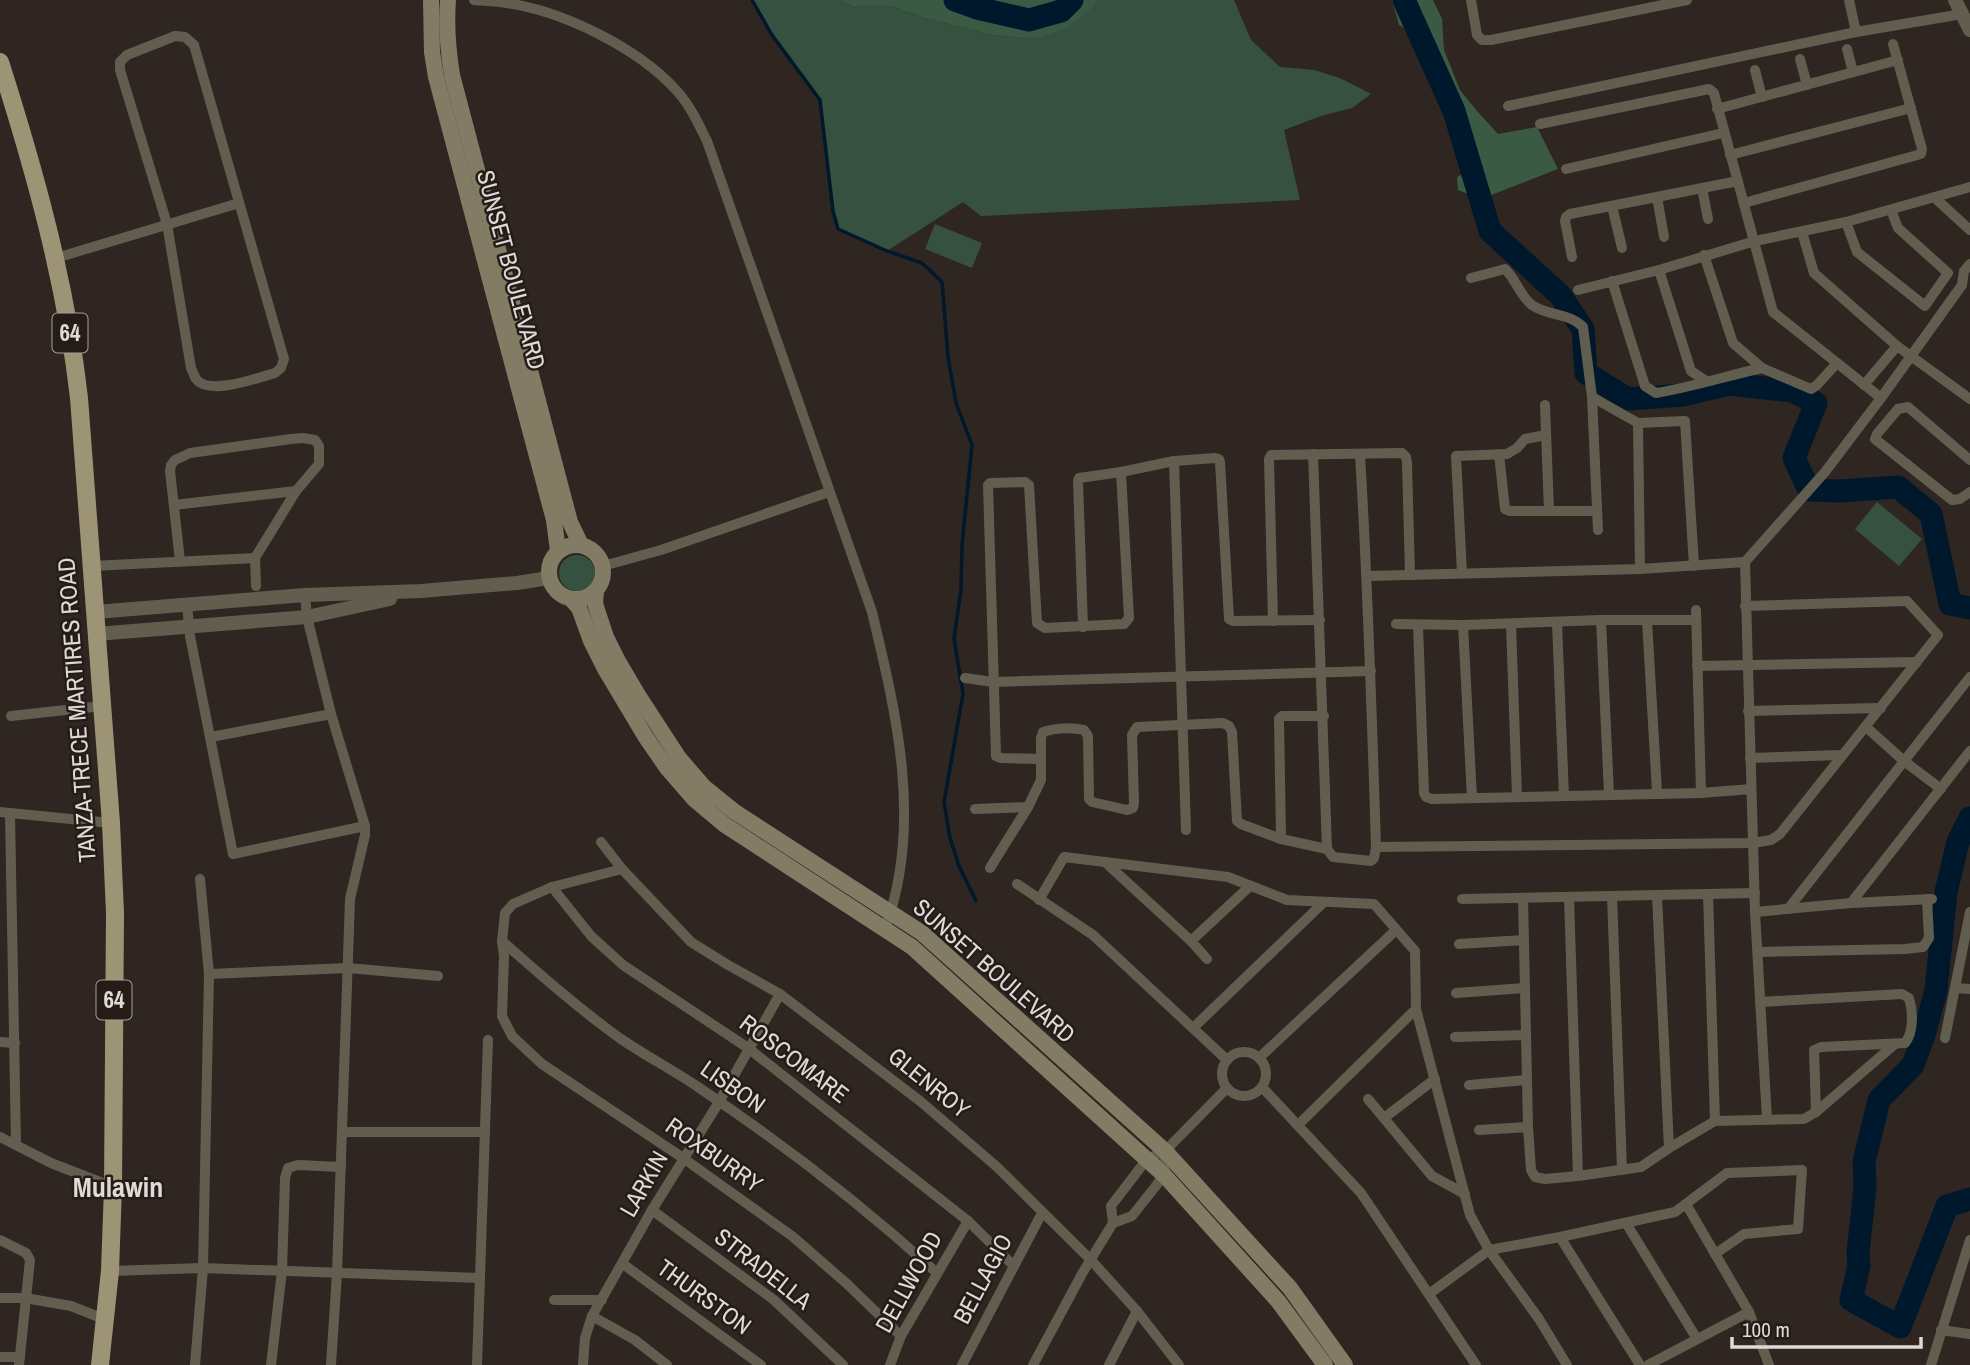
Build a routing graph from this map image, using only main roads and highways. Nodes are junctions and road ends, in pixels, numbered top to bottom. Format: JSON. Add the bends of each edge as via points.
{"nodes":[{"id":1,"x":431,"y":0,"type":"edge"},
{"id":2,"x":448,"y":0,"type":"edge"},
{"id":3,"x":0,"y":62,"type":"edge"},
{"id":4,"x":581,"y":545,"type":"junction"},
{"id":5,"x":558,"y":551,"type":"junction"},
{"id":6,"x":596,"y":591,"type":"junction"},
{"id":7,"x":571,"y":599,"type":"junction"},
{"id":8,"x":100,"y":1365,"type":"edge"},
{"id":9,"x":1325,"y":1365,"type":"edge"},
{"id":10,"x":1345,"y":1365,"type":"edge"}],
"edges":[{"from":1,"to":5,"type":"main road","name":"SUNSET BOULEVARD","via":[[436,77],[556,526]]},
{"from":2,"to":4,"type":"main road","name":"SUNSET BOULEVARD","via":[[452,75],[570,522]]},
{"from":3,"to":8,"type":"main road","name":"TANZA-TRECE MARTIRES ROAD","number":"64","via":[[56,258],[76,373],[92,566],[115,913],[113,1186]]},
{"from":4,"to":5,"type":"main road"},
{"from":4,"to":6,"type":"main road","via":[[597,555],[603,566]]},
{"from":5,"to":7,"type":"main road","via":[[550,563],[549,578],[559,594]]},
{"from":6,"to":7,"type":"main road"},
{"from":6,"to":10,"type":"main road","name":"SUNSET BOULEVARD","via":[[598,613],[618,661],[679,758],[704,787],[735,812],[922,933],[1166,1151],[1290,1288]]},
{"from":7,"to":9,"type":"main road","name":"SUNSET BOULEVARD","via":[[638,725],[694,799],[725,825],[912,947],[1164,1175],[1278,1301]]}]}
